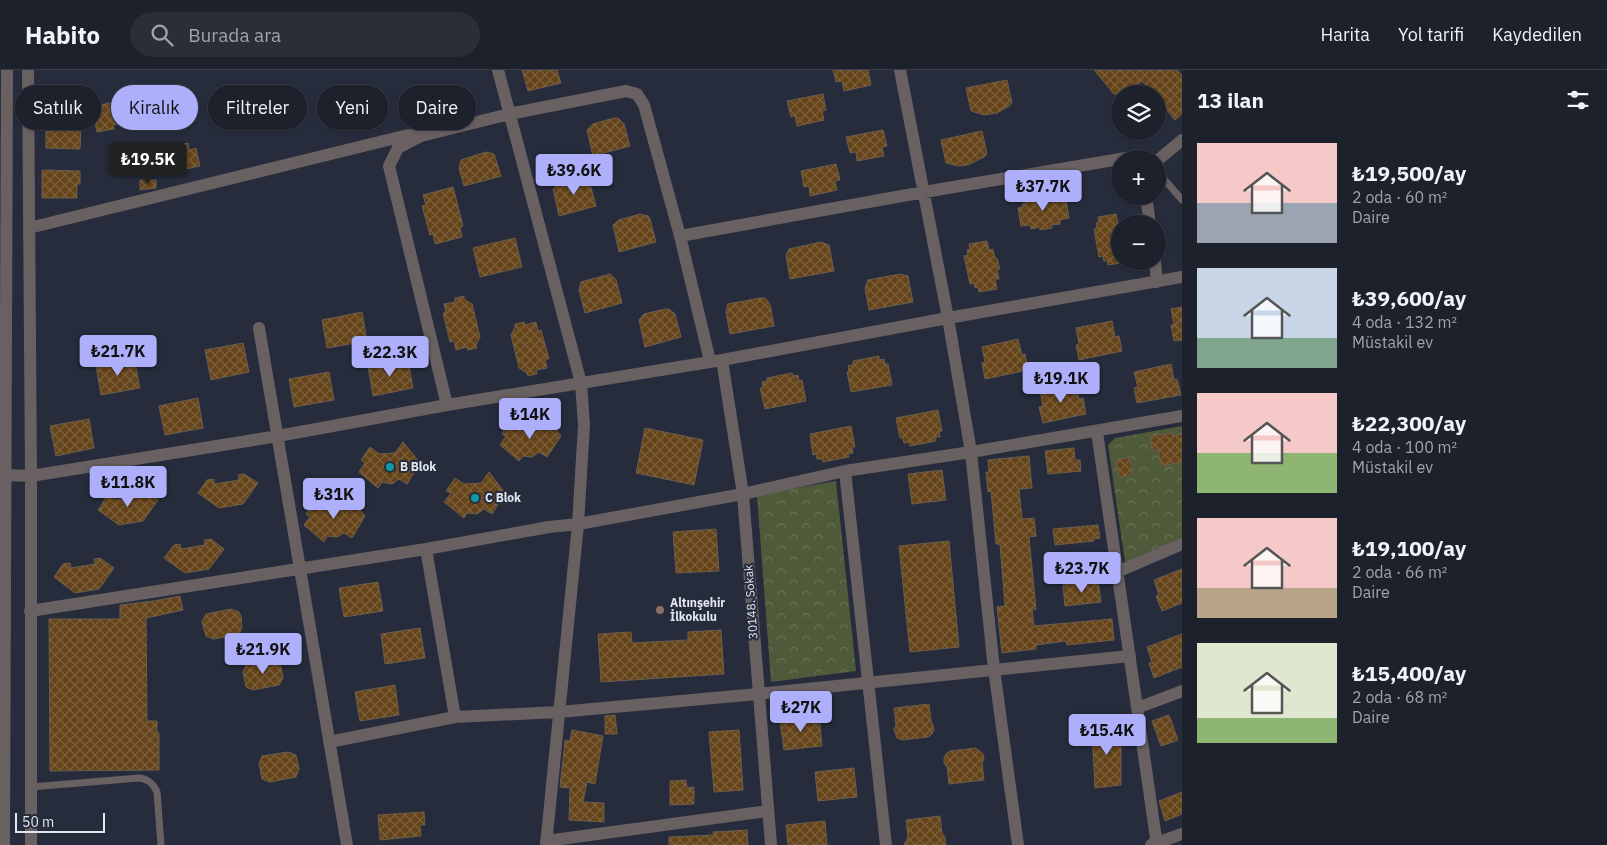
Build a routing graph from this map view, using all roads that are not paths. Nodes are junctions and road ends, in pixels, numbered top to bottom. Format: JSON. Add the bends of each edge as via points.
{"nodes":[{"id":1,"x":7,"y":70,"type":"edge"},
{"id":2,"x":28,"y":70,"type":"edge"},
{"id":3,"x":498,"y":70,"type":"edge"},
{"id":4,"x":900,"y":70,"type":"edge"},
{"id":5,"x":509,"y":114,"type":"junction"},
{"id":6,"x":421,"y":136,"type":"junction"},
{"id":7,"x":1182,"y":140,"type":"edge"},
{"id":8,"x":1166,"y":153,"type":"edge"},
{"id":9,"x":1111,"y":161,"type":"edge"},
{"id":10,"x":3,"y":162,"type":"edge"},
{"id":11,"x":1166,"y":181,"type":"edge"},
{"id":12,"x":924,"y":192,"type":"junction"},
{"id":13,"x":1182,"y":200,"type":"edge"},
{"id":14,"x":30,"y":228,"type":"junction"},
{"id":15,"x":680,"y":236,"type":"junction"},
{"id":16,"x":4,"y":262,"type":"edge"},
{"id":17,"x":1156,"y":270,"type":"edge"},
{"id":18,"x":1182,"y":278,"type":"edge"},
{"id":19,"x":1157,"y":282,"type":"junction"},
{"id":20,"x":948,"y":318,"type":"junction"},
{"id":21,"x":258,"y":328,"type":"dead end"},
{"id":22,"x":3,"y":356,"type":"edge"},
{"id":23,"x":716,"y":361,"type":"junction"},
{"id":24,"x":580,"y":383,"type":"junction"},
{"id":25,"x":447,"y":405,"type":"junction"},
{"id":26,"x":1182,"y":416,"type":"edge"},
{"id":27,"x":1097,"y":432,"type":"junction"},
{"id":28,"x":278,"y":436,"type":"junction"},
{"id":29,"x":3,"y":445,"type":"edge"},
{"id":30,"x":971,"y":452,"type":"junction"},
{"id":31,"x":845,"y":471,"type":"junction"},
{"id":32,"x":6,"y":475,"type":"junction"},
{"id":33,"x":31,"y":476,"type":"junction"},
{"id":34,"x":743,"y":494,"type":"junction"},
{"id":35,"x":578,"y":524,"type":"junction"},
{"id":36,"x":3,"y":539,"type":"edge"},
{"id":37,"x":1182,"y":544,"type":"edge"},
{"id":38,"x":426,"y":549,"type":"junction"},
{"id":39,"x":299,"y":568,"type":"junction"},
{"id":40,"x":1117,"y":572,"type":"junction"},
{"id":41,"x":30,"y":611,"type":"junction"},
{"id":42,"x":1130,"y":656,"type":"junction"},
{"id":43,"x":994,"y":670,"type":"junction"},
{"id":44,"x":868,"y":683,"type":"junction"},
{"id":45,"x":1182,"y":691,"type":"edge"},
{"id":46,"x":758,"y":694,"type":"junction"},
{"id":47,"x":1137,"y":708,"type":"junction"},
{"id":48,"x":559,"y":712,"type":"junction"},
{"id":49,"x":455,"y":717,"type":"junction"},
{"id":50,"x":3,"y":735,"type":"edge"},
{"id":51,"x":329,"y":742,"type":"junction"},
{"id":52,"x":31,"y":787,"type":"junction"},
{"id":53,"x":768,"y":811,"type":"junction"},
{"id":54,"x":2,"y":830,"type":"edge"},
{"id":55,"x":1182,"y":834,"type":"edge"},
{"id":56,"x":546,"y":843,"type":"edge"},
{"id":57,"x":1155,"y":844,"type":"edge"},
{"id":58,"x":4,"y":845,"type":"edge"},
{"id":59,"x":31,"y":845,"type":"edge"},
{"id":60,"x":161,"y":845,"type":"edge"},
{"id":61,"x":347,"y":845,"type":"edge"},
{"id":62,"x":771,"y":845,"type":"edge"},
{"id":63,"x":886,"y":845,"type":"edge"},
{"id":64,"x":1018,"y":845,"type":"edge"}],
"edges":[{"from":1,"to":10,"type":"street"},
{"from":2,"to":14,"type":"street"},
{"from":3,"to":5,"type":"street"},
{"from":4,"to":12,"type":"street"},
{"from":5,"to":6,"type":"street"},
{"from":5,"to":15,"type":"street","name":"30148. Sokak","via":[[626,91],[637,94],[644,105]]},
{"from":5,"to":24,"type":"street"},
{"from":6,"to":14,"type":"street","via":[[408,135]]},
{"from":6,"to":25,"type":"street","via":[[398,148],[389,166]]},
{"from":7,"to":8,"type":"street"},
{"from":9,"to":12,"type":"street"},
{"from":10,"to":16,"type":"street"},
{"from":11,"to":13,"type":"lane"},
{"from":12,"to":15,"type":"street"},
{"from":12,"to":20,"type":"street"},
{"from":14,"to":33,"type":"street"},
{"from":15,"to":23,"type":"street","name":"30148. Sokak"},
{"from":16,"to":22,"type":"street"},
{"from":17,"to":19,"type":"street"},
{"from":18,"to":19,"type":"street"},
{"from":19,"to":20,"type":"street"},
{"from":20,"to":23,"type":"street"},
{"from":20,"to":30,"type":"street"},
{"from":21,"to":28,"type":"street"},
{"from":22,"to":29,"type":"street"},
{"from":23,"to":24,"type":"street"},
{"from":23,"to":34,"type":"street","name":"30148. Sokak"},
{"from":24,"to":25,"type":"street"},
{"from":24,"to":35,"type":"street","via":[[584,425]]},
{"from":25,"to":28,"type":"street"},
{"from":26,"to":27,"type":"street"},
{"from":27,"to":30,"type":"street"},
{"from":27,"to":40,"type":"street"},
{"from":28,"to":33,"type":"street"},
{"from":28,"to":39,"type":"street"},
{"from":29,"to":32,"type":"street"},
{"from":30,"to":31,"type":"street"},
{"from":30,"to":43,"type":"street"},
{"from":31,"to":34,"type":"street"},
{"from":31,"to":44,"type":"street"},
{"from":32,"to":33,"type":"street"},
{"from":32,"to":36,"type":"street"},
{"from":33,"to":41,"type":"street"},
{"from":34,"to":35,"type":"street"},
{"from":34,"to":46,"type":"street","name":"30148. Sokak"},
{"from":35,"to":38,"type":"street"},
{"from":35,"to":48,"type":"street"},
{"from":36,"to":50,"type":"street"},
{"from":37,"to":40,"type":"street"},
{"from":38,"to":39,"type":"street"},
{"from":38,"to":49,"type":"street"},
{"from":39,"to":41,"type":"street"},
{"from":39,"to":51,"type":"street"},
{"from":40,"to":42,"type":"street"},
{"from":41,"to":52,"type":"street"},
{"from":42,"to":43,"type":"street"},
{"from":42,"to":47,"type":"street"},
{"from":43,"to":44,"type":"street"},
{"from":43,"to":64,"type":"street"},
{"from":44,"to":46,"type":"street"},
{"from":44,"to":63,"type":"street"},
{"from":45,"to":47,"type":"street"},
{"from":46,"to":48,"type":"street"},
{"from":46,"to":53,"type":"street","name":"30148. Sokak"},
{"from":47,"to":57,"type":"street"},
{"from":48,"to":49,"type":"street"},
{"from":48,"to":56,"type":"street"},
{"from":49,"to":51,"type":"street"},
{"from":50,"to":54,"type":"street"},
{"from":51,"to":61,"type":"street"},
{"from":52,"to":59,"type":"street"},
{"from":52,"to":60,"type":"lane","via":[[144,779],[153,784],[157,792]]},
{"from":53,"to":56,"type":"street"},
{"from":53,"to":62,"type":"street","name":"30148. Sokak"},
{"from":54,"to":58,"type":"street"},
{"from":55,"to":57,"type":"street"}]}
